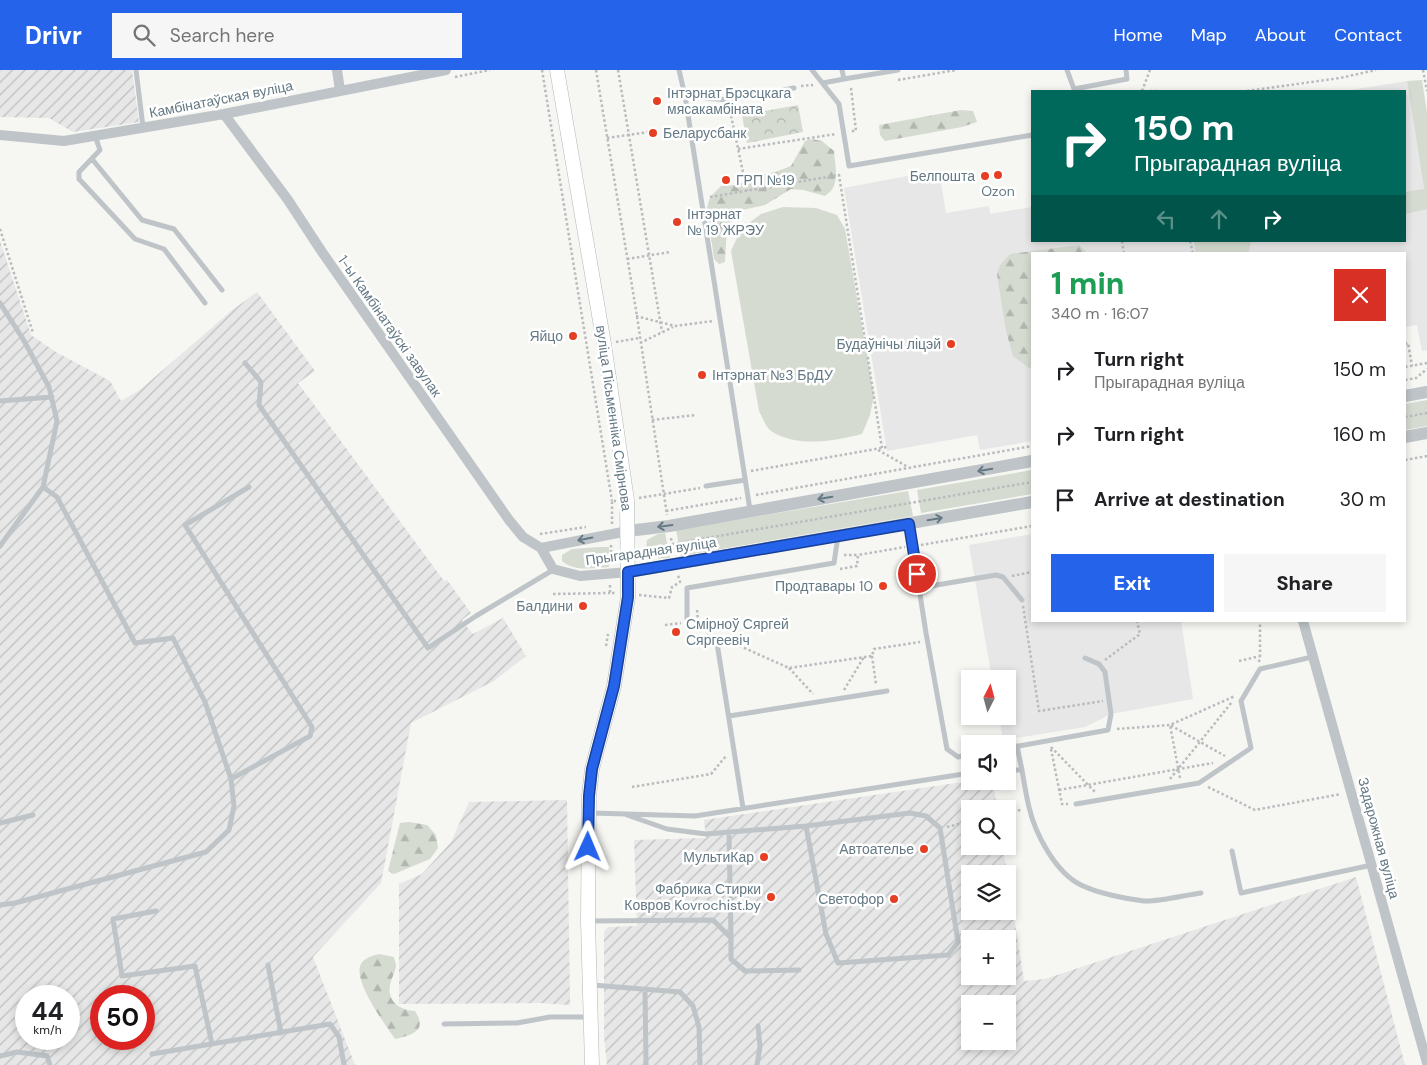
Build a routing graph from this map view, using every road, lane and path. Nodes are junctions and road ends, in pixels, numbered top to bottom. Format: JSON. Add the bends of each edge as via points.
{"nodes":[{"id":1,"x":136,"y":70,"type":"edge"},
{"id":2,"x":337,"y":70,"type":"edge"},
{"id":3,"x":446,"y":70,"type":"edge"},
{"id":4,"x":542,"y":70,"type":"edge"},
{"id":5,"x":557,"y":70,"type":"edge"},
{"id":6,"x":596,"y":70,"type":"edge"},
{"id":7,"x":618,"y":70,"type":"edge"},
{"id":8,"x":680,"y":70,"type":"edge"},
{"id":9,"x":812,"y":70,"type":"edge"},
{"id":10,"x":842,"y":70,"type":"edge"},
{"id":11,"x":898,"y":70,"type":"edge"},
{"id":12,"x":1067,"y":70,"type":"edge"},
{"id":13,"x":1126,"y":70,"type":"edge"},
{"id":14,"x":1150,"y":70,"type":"edge"},
{"id":15,"x":1364,"y":70,"type":"edge"},
{"id":16,"x":1376,"y":70,"type":"edge"},
{"id":17,"x":1422,"y":70,"type":"edge"},
{"id":18,"x":1360,"y":74,"type":"junction"},
{"id":19,"x":844,"y":79,"type":"junction"},
{"id":20,"x":823,"y":83,"type":"junction"},
{"id":21,"x":794,"y":88,"type":"joint"},
{"id":22,"x":850,"y":88,"type":"dead end"},
{"id":23,"x":340,"y":90,"type":"junction"},
{"id":24,"x":1142,"y":90,"type":"edge"},
{"id":25,"x":1254,"y":90,"type":"edge"},
{"id":26,"x":1427,"y":91,"type":"edge"},
{"id":27,"x":685,"y":96,"type":"junction"},
{"id":28,"x":727,"y":100,"type":"junction"},
{"id":29,"x":224,"y":114,"type":"junction"},
{"id":30,"x":143,"y":128,"type":"junction"},
{"id":31,"x":649,"y":132,"type":"dead end"},
{"id":32,"x":844,"y":132,"type":"junction"},
{"id":33,"x":1031,"y":134,"type":"edge"},
{"id":34,"x":0,"y":135,"type":"edge"},
{"id":35,"x":629,"y":135,"type":"junction"},
{"id":36,"x":95,"y":136,"type":"junction"},
{"id":37,"x":607,"y":138,"type":"junction"},
{"id":38,"x":738,"y":149,"type":"junction"},
{"id":39,"x":92,"y":159,"type":"junction"},
{"id":40,"x":747,"y":191,"type":"junction"},
{"id":41,"x":701,"y":199,"type":"junction"},
{"id":42,"x":0,"y":230,"type":"edge"},
{"id":43,"x":670,"y":252,"type":"dead end"},
{"id":44,"x":650,"y":256,"type":"junction"},
{"id":45,"x":627,"y":259,"type":"junction"},
{"id":46,"x":222,"y":290,"type":"dead end"},
{"id":47,"x":0,"y":303,"type":"edge"},
{"id":48,"x":204,"y":304,"type":"dead end"},
{"id":49,"x":0,"y":312,"type":"edge"},
{"id":50,"x":636,"y":316,"type":"junction"},
{"id":51,"x":9,"y":317,"type":"junction"},
{"id":52,"x":720,"y":320,"type":"junction"},
{"id":53,"x":661,"y":322,"type":"junction"},
{"id":54,"x":674,"y":326,"type":"junction"},
{"id":55,"x":662,"y":332,"type":"junction"},
{"id":56,"x":33,"y":333,"type":"dead end"},
{"id":57,"x":639,"y":338,"type":"junction"},
{"id":58,"x":604,"y":344,"type":"junction"},
{"id":59,"x":640,"y":344,"type":"junction"},
{"id":60,"x":1406,"y":344,"type":"edge"},
{"id":61,"x":245,"y":363,"type":"dead end"},
{"id":62,"x":1427,"y":363,"type":"edge"},
{"id":63,"x":1412,"y":366,"type":"junction"},
{"id":64,"x":1406,"y":367,"type":"edge"},
{"id":65,"x":1427,"y":369,"type":"edge"},
{"id":66,"x":1406,"y":380,"type":"edge"},
{"id":67,"x":1427,"y":392,"type":"edge"},
{"id":68,"x":1406,"y":396,"type":"edge"},
{"id":69,"x":52,"y":397,"type":"junction"},
{"id":70,"x":0,"y":401,"type":"edge"},
{"id":71,"x":1427,"y":413,"type":"edge"},
{"id":72,"x":696,"y":415,"type":"dead end"},
{"id":73,"x":1406,"y":417,"type":"edge"},
{"id":74,"x":652,"y":420,"type":"junction"},
{"id":75,"x":1427,"y":433,"type":"edge"},
{"id":76,"x":1406,"y":437,"type":"edge"},
{"id":77,"x":1031,"y":446,"type":"edge"},
{"id":78,"x":887,"y":447,"type":"dead end"},
{"id":79,"x":882,"y":448,"type":"junction"},
{"id":80,"x":877,"y":449,"type":"junction"},
{"id":81,"x":1427,"y":456,"type":"edge"},
{"id":82,"x":1406,"y":460,"type":"edge"},
{"id":83,"x":1031,"y":461,"type":"edge"},
{"id":84,"x":910,"y":468,"type":"junction"},
{"id":85,"x":744,"y":472,"type":"junction"},
{"id":86,"x":745,"y":480,"type":"junction"},
{"id":87,"x":1031,"y":482,"type":"edge"},
{"id":88,"x":706,"y":486,"type":"dead end"},
{"id":89,"x":43,"y":487,"type":"junction"},
{"id":90,"x":249,"y":487,"type":"dead end"},
{"id":91,"x":748,"y":497,"type":"junction"},
{"id":92,"x":612,"y":501,"type":"dead end"},
{"id":93,"x":1031,"y":502,"type":"edge"},
{"id":94,"x":666,"y":511,"type":"junction"},
{"id":95,"x":750,"y":511,"type":"junction"},
{"id":96,"x":612,"y":522,"type":"dead end"},
{"id":97,"x":604,"y":524,"type":"dead end"},
{"id":98,"x":909,"y":524,"type":"junction"},
{"id":99,"x":595,"y":525,"type":"dead end"},
{"id":100,"x":669,"y":526,"type":"junction"},
{"id":101,"x":1031,"y":526,"type":"edge"},
{"id":102,"x":628,"y":531,"type":"junction"},
{"id":103,"x":838,"y":536,"type":"junction"},
{"id":104,"x":523,"y":537,"type":"junction"},
{"id":105,"x":672,"y":544,"type":"junction"},
{"id":106,"x":921,"y":545,"type":"dead end"},
{"id":107,"x":0,"y":546,"type":"edge"},
{"id":108,"x":541,"y":548,"type":"junction"},
{"id":109,"x":675,"y":564,"type":"junction"},
{"id":110,"x":554,"y":569,"type":"junction"},
{"id":111,"x":628,"y":572,"type":"junction"},
{"id":112,"x":1031,"y":572,"type":"edge"},
{"id":113,"x":1003,"y":577,"type":"junction"},
{"id":114,"x":919,"y":588,"type":"junction"},
{"id":115,"x":610,"y":592,"type":"dead end"},
{"id":116,"x":553,"y":594,"type":"dead end"},
{"id":117,"x":669,"y":598,"type":"dead end"},
{"id":118,"x":1022,"y":600,"type":"joint"},
{"id":119,"x":688,"y":621,"type":"joint"},
{"id":120,"x":1137,"y":622,"type":"edge"},
{"id":121,"x":1260,"y":622,"type":"edge"},
{"id":122,"x":1303,"y":622,"type":"edge"},
{"id":123,"x":681,"y":623,"type":"dead end"},
{"id":124,"x":665,"y":625,"type":"dead end"},
{"id":125,"x":928,"y":641,"type":"junction"},
{"id":126,"x":717,"y":644,"type":"junction"},
{"id":127,"x":872,"y":656,"type":"junction"},
{"id":128,"x":1260,"y":656,"type":"junction"},
{"id":129,"x":1312,"y":656,"type":"junction"},
{"id":130,"x":864,"y":657,"type":"junction"},
{"id":131,"x":1084,"y":658,"type":"dead end"},
{"id":132,"x":1239,"y":661,"type":"dead end"},
{"id":133,"x":1099,"y":664,"type":"junction"},
{"id":134,"x":1258,"y":664,"type":"dead end"},
{"id":135,"x":788,"y":668,"type":"junction"},
{"id":136,"x":887,"y":691,"type":"dead end"},
{"id":137,"x":877,"y":693,"type":"junction"},
{"id":138,"x":840,"y":699,"type":"junction"},
{"id":139,"x":1109,"y":700,"type":"junction"},
{"id":140,"x":820,"y":702,"type":"junction"},
{"id":141,"x":729,"y":716,"type":"junction"},
{"id":142,"x":1170,"y":725,"type":"junction"},
{"id":143,"x":1108,"y":730,"type":"junction"},
{"id":144,"x":1044,"y":741,"type":"junction"},
{"id":145,"x":1200,"y":742,"type":"junction"},
{"id":146,"x":1018,"y":746,"type":"joint"},
{"id":147,"x":734,"y":747,"type":"junction"},
{"id":148,"x":1051,"y":748,"type":"junction"},
{"id":149,"x":961,"y":756,"type":"edge"},
{"id":150,"x":1178,"y":769,"type":"junction"},
{"id":151,"x":1016,"y":770,"type":"edge"},
{"id":152,"x":1022,"y":770,"type":"junction"},
{"id":153,"x":961,"y":774,"type":"edge"},
{"id":154,"x":231,"y":779,"type":"junction"},
{"id":155,"x":1199,"y":783,"type":"junction"},
{"id":156,"x":1088,"y":784,"type":"junction"},
{"id":157,"x":1181,"y":786,"type":"junction"},
{"id":158,"x":632,"y":787,"type":"dead end"},
{"id":159,"x":1059,"y":790,"type":"junction"},
{"id":160,"x":1161,"y":790,"type":"junction"},
{"id":161,"x":1352,"y":791,"type":"junction"},
{"id":162,"x":1103,"y":799,"type":"junction"},
{"id":163,"x":1076,"y":804,"type":"joint"},
{"id":164,"x":743,"y":808,"type":"junction"},
{"id":165,"x":1029,"y":809,"type":"junction"},
{"id":166,"x":1016,"y":811,"type":"edge"},
{"id":167,"x":588,"y":813,"type":"junction"},
{"id":168,"x":33,"y":815,"type":"dead end"},
{"id":169,"x":627,"y":815,"type":"junction"},
{"id":170,"x":0,"y":823,"type":"edge"},
{"id":171,"x":961,"y":823,"type":"edge"},
{"id":172,"x":806,"y":826,"type":"junction"},
{"id":173,"x":940,"y":828,"type":"junction"},
{"id":174,"x":729,"y":832,"type":"junction"},
{"id":175,"x":1232,"y":851,"type":"dead end"},
{"id":176,"x":1372,"y":865,"type":"junction"},
{"id":177,"x":1201,"y":893,"type":"dead end"},
{"id":178,"x":0,"y":905,"type":"edge"},
{"id":179,"x":156,"y":911,"type":"dead end"},
{"id":180,"x":588,"y":921,"type":"junction"},
{"id":181,"x":731,"y":938,"type":"junction"},
{"id":182,"x":268,"y":965,"type":"dead end"},
{"id":183,"x":798,"y":970,"type":"dead end"},
{"id":184,"x":589,"y":985,"type":"junction"},
{"id":185,"x":645,"y":989,"type":"junction"},
{"id":186,"x":590,"y":1017,"type":"junction"},
{"id":187,"x":444,"y":1024,"type":"dead end"},
{"id":188,"x":758,"y":1026,"type":"dead end"},
{"id":189,"x":281,"y":1032,"type":"junction"},
{"id":190,"x":212,"y":1044,"type":"junction"},
{"id":191,"x":152,"y":1054,"type":"dead end"},
{"id":192,"x":0,"y":1056,"type":"edge"},
{"id":193,"x":1427,"y":1063,"type":"edge"},
{"id":194,"x":50,"y":1065,"type":"edge"},
{"id":195,"x":344,"y":1065,"type":"edge"},
{"id":196,"x":592,"y":1065,"type":"edge"},
{"id":197,"x":646,"y":1065,"type":"edge"},
{"id":198,"x":700,"y":1065,"type":"edge"},
{"id":199,"x":756,"y":1065,"type":"edge"}],
"edges":[{"from":1,"to":30,"type":"lane"},
{"from":2,"to":23,"type":"street"},
{"from":3,"to":23,"type":"street","name":"Камбінатаўская вуліца"},
{"from":4,"to":92,"type":"path"},
{"from":5,"to":58,"type":"main road","name":"вуліца Пісьменніка Смірнова"},
{"from":6,"to":37,"type":"path"},
{"from":7,"to":35,"type":"path"},
{"from":8,"to":27,"type":"lane"},
{"from":9,"to":20,"type":"lane"},
{"from":10,"to":19,"type":"lane"},
{"from":11,"to":19,"type":"lane"},
{"from":12,"to":13,"type":"lane","via":[[1074,89],[1127,79]]},
{"from":14,"to":24,"type":"path"},
{"from":15,"to":18,"type":"path"},
{"from":16,"to":18,"type":"path"},
{"from":17,"to":26,"type":"path"},
{"from":18,"to":25,"type":"path"},
{"from":19,"to":20,"type":"lane"},
{"from":20,"to":21,"type":"path"},
{"from":20,"to":32,"type":"lane","via":[[839,104]]},
{"from":21,"to":28,"type":"lane"},
{"from":22,"to":32,"type":"path","via":[[856,131]]},
{"from":23,"to":29,"type":"street","name":"Камбінатаўская вуліца"},
{"from":27,"to":28,"type":"lane"},
{"from":27,"to":41,"type":"lane"},
{"from":28,"to":38,"type":"path"},
{"from":29,"to":30,"type":"street","name":"Камбінатаўская вуліца"},
{"from":29,"to":104,"type":"street","name":"1-ы Камбінатаўскі завулак","via":[[288,200]]},
{"from":30,"to":36,"type":"street","name":"Камбінатаўская вуліца"},
{"from":31,"to":35,"type":"path"},
{"from":32,"to":33,"type":"lane","via":[[849,166]]},
{"from":32,"to":38,"type":"path"},
{"from":34,"to":36,"type":"street","name":"Камбінатаўская вуліца","via":[[64,141]]},
{"from":35,"to":37,"type":"path"},
{"from":35,"to":44,"type":"path"},
{"from":36,"to":39,"type":"lane","via":[[100,150]]},
{"from":37,"to":45,"type":"path"},
{"from":38,"to":40,"type":"path"},
{"from":39,"to":46,"type":"lane","via":[[142,220],[174,229]]},
{"from":39,"to":48,"type":"lane","via":[[79,172],[79,179],[135,239],[164,249]]},
{"from":40,"to":41,"type":"path"},
{"from":40,"to":79,"type":"path","via":[[839,175]]},
{"from":41,"to":52,"type":"lane"},
{"from":42,"to":56,"type":"path"},
{"from":43,"to":44,"type":"path"},
{"from":44,"to":45,"type":"path"},
{"from":44,"to":53,"type":"path"},
{"from":45,"to":50,"type":"path"},
{"from":47,"to":51,"type":"lane"},
{"from":49,"to":51,"type":"lane"},
{"from":50,"to":53,"type":"path"},
{"from":50,"to":57,"type":"path"},
{"from":51,"to":69,"type":"lane","via":[[50,387]]},
{"from":52,"to":54,"type":"path"},
{"from":52,"to":85,"type":"lane"},
{"from":53,"to":54,"type":"path"},
{"from":53,"to":55,"type":"path"},
{"from":54,"to":55,"type":"path"},
{"from":55,"to":59,"type":"path"},
{"from":57,"to":58,"type":"path"},
{"from":57,"to":59,"type":"path"},
{"from":58,"to":102,"type":"main road","name":"вуліца Пісьменніка Смірнова","via":[[627,500]]},
{"from":59,"to":74,"type":"path"},
{"from":60,"to":63,"type":"path"},
{"from":61,"to":110,"type":"lane","via":[[261,382],[259,405],[428,648]]},
{"from":62,"to":63,"type":"path"},
{"from":63,"to":64,"type":"path"},
{"from":65,"to":66,"type":"path","via":[[1416,378]]},
{"from":67,"to":68,"type":"street"},
{"from":69,"to":70,"type":"lane"},
{"from":69,"to":89,"type":"lane","via":[[57,421]]},
{"from":71,"to":73,"type":"path"},
{"from":72,"to":74,"type":"path"},
{"from":74,"to":94,"type":"path"},
{"from":75,"to":76,"type":"street"},
{"from":77,"to":84,"type":"path"},
{"from":78,"to":79,"type":"path"},
{"from":79,"to":80,"type":"path"},
{"from":80,"to":84,"type":"path"},
{"from":80,"to":85,"type":"path"},
{"from":81,"to":82,"type":"path"},
{"from":83,"to":95,"type":"street","name":"Прыгарадная вуліца","one_way":true},
{"from":84,"to":91,"type":"path"},
{"from":85,"to":86,"type":"lane"},
{"from":86,"to":88,"type":"lane"},
{"from":86,"to":91,"type":"lane"},
{"from":87,"to":105,"type":"path"},
{"from":89,"to":107,"type":"lane"},
{"from":89,"to":154,"type":"lane","via":[[57,497],[135,643],[173,638],[205,702]]},
{"from":90,"to":154,"type":"lane","via":[[185,525],[312,727],[310,736]]},
{"from":91,"to":94,"type":"path"},
{"from":91,"to":95,"type":"lane"},
{"from":98,"to":93,"type":"street","name":"Прыгарадная вуліца","one_way":true},
{"from":94,"to":100,"type":"path"},
{"from":95,"to":100,"type":"street","name":"Прыгарадная вуліца"},
{"from":96,"to":97,"type":"path"},
{"from":98,"to":103,"type":"street","name":"Прыгарадная вуліца"},
{"from":98,"to":114,"type":"lane"},
{"from":99,"to":104,"type":"path"},
{"from":100,"to":102,"type":"street","name":"Прыгарадная вуліца","one_way":true},
{"from":100,"to":105,"type":"path"},
{"from":101,"to":106,"type":"path"},
{"from":102,"to":108,"type":"street","name":"Прыгарадная вуліца","one_way":true},
{"from":102,"to":111,"type":"main road","name":"вуліца Пісьменніка Смірнова"},
{"from":103,"to":109,"type":"street","name":"Прыгарадная вуліца"},
{"from":103,"to":119,"type":"lane","via":[[834,563],[687,588]]},
{"from":104,"to":108,"type":"street","name":"1-ы Камбінатаўскі завулак"},
{"from":105,"to":109,"type":"path"},
{"from":108,"to":110,"type":"street"},
{"from":109,"to":111,"type":"street","name":"Прыгарадная вуліца"},
{"from":109,"to":117,"type":"path","via":[[680,582],[672,587]]},
{"from":110,"to":111,"type":"street","name":"Прыгарадная вуліца","via":[[580,576]]},
{"from":111,"to":167,"type":"main road","name":"вуліца Пісьменніка Смірнова","via":[[628,597],[614,686],[592,769]]},
{"from":112,"to":113,"type":"path"},
{"from":113,"to":114,"type":"lane","via":[[996,575]]},
{"from":113,"to":118,"type":"lane"},
{"from":114,"to":125,"type":"lane"},
{"from":115,"to":116,"type":"path"},
{"from":118,"to":139,"type":"path","via":[[1039,711]]},
{"from":119,"to":126,"type":"path","via":[[698,621]]},
{"from":120,"to":133,"type":"path","via":[[1140,634]]},
{"from":121,"to":128,"type":"path"},
{"from":122,"to":129,"type":"street","name":"Задарожная вуліца"},
{"from":123,"to":124,"type":"path"},
{"from":125,"to":127,"type":"path","via":[[874,649]]},
{"from":125,"to":149,"type":"lane","via":[[947,749]]},
{"from":126,"to":135,"type":"path","via":[[733,642]]},
{"from":126,"to":141,"type":"lane"},
{"from":127,"to":130,"type":"path"},
{"from":127,"to":137,"type":"path"},
{"from":128,"to":132,"type":"path"},
{"from":128,"to":134,"type":"path"},
{"from":129,"to":155,"type":"lane","via":[[1260,669],[1241,702],[1251,748]]},
{"from":129,"to":161,"type":"street","name":"Задарожная вуліца"},
{"from":130,"to":135,"type":"path"},
{"from":130,"to":138,"type":"path"},
{"from":131,"to":133,"type":"lane"},
{"from":133,"to":139,"type":"lane","via":[[1105,672]]},
{"from":135,"to":140,"type":"path"},
{"from":136,"to":137,"type":"lane"},
{"from":137,"to":138,"type":"lane"},
{"from":138,"to":140,"type":"lane"},
{"from":139,"to":143,"type":"lane"},
{"from":140,"to":141,"type":"lane"},
{"from":141,"to":147,"type":"lane"},
{"from":142,"to":143,"type":"path"},
{"from":142,"to":145,"type":"path"},
{"from":142,"to":145,"type":"path","via":[[1238,694]]},
{"from":142,"to":150,"type":"path"},
{"from":143,"to":144,"type":"lane"},
{"from":144,"to":146,"type":"lane"},
{"from":144,"to":148,"type":"path"},
{"from":145,"to":150,"type":"path"},
{"from":145,"to":150,"type":"path","via":[[1230,760]]},
{"from":146,"to":152,"type":"lane"},
{"from":147,"to":158,"type":"path","via":[[711,774]]},
{"from":147,"to":164,"type":"lane"},
{"from":148,"to":156,"type":"path"},
{"from":148,"to":159,"type":"path"},
{"from":150,"to":156,"type":"path"},
{"from":150,"to":157,"type":"path"},
{"from":150,"to":160,"type":"path"},
{"from":151,"to":152,"type":"lane"},
{"from":152,"to":165,"type":"lane"},
{"from":153,"to":164,"type":"lane"},
{"from":154,"to":178,"type":"lane","via":[[234,806],[229,830],[206,852]]},
{"from":155,"to":157,"type":"lane"},
{"from":155,"to":161,"type":"path","via":[[1254,810]]},
{"from":156,"to":159,"type":"path"},
{"from":156,"to":162,"type":"path"},
{"from":157,"to":160,"type":"lane"},
{"from":159,"to":163,"type":"path","via":[[1062,804]]},
{"from":160,"to":162,"type":"lane"},
{"from":161,"to":176,"type":"street","name":"Задарожная вуліца"},
{"from":162,"to":163,"type":"lane"},
{"from":164,"to":169,"type":"lane","via":[[695,816]]},
{"from":165,"to":166,"type":"path"},
{"from":165,"to":177,"type":"lane","via":[[1054,860],[1080,885],[1145,901]]},
{"from":167,"to":169,"type":"lane"},
{"from":167,"to":180,"type":"main road","name":"вуліца Пісьменніка Смірнова"},
{"from":168,"to":170,"type":"lane"},
{"from":169,"to":174,"type":"lane","via":[[667,829],[706,834]]},
{"from":171,"to":173,"type":"path"},
{"from":172,"to":173,"type":"lane","via":[[910,812],[926,816]]},
{"from":172,"to":173,"type":"lane","via":[[826,934],[838,963],[948,955],[958,942]]},
{"from":172,"to":174,"type":"lane"},
{"from":174,"to":181,"type":"lane"},
{"from":175,"to":176,"type":"lane","via":[[1242,893]]},
{"from":176,"to":193,"type":"street","name":"Задарожная вуліца"},
{"from":179,"to":190,"type":"lane","via":[[112,919],[122,976],[195,966]]},
{"from":180,"to":181,"type":"lane","via":[[713,920]]},
{"from":180,"to":184,"type":"main road","name":"вуліца Пісьменніка Смірнова"},
{"from":181,"to":183,"type":"lane","via":[[731,959],[745,971]]},
{"from":182,"to":189,"type":"lane"},
{"from":184,"to":185,"type":"lane"},
{"from":184,"to":186,"type":"main road","name":"вуліца Пісьменніка Смірнова"},
{"from":185,"to":197,"type":"lane"},
{"from":185,"to":198,"type":"lane","via":[[680,992],[692,1006],[699,1027]]},
{"from":186,"to":187,"type":"lane","via":[[550,1017],[517,1024]]},
{"from":186,"to":196,"type":"main road","name":"вуліца Пісьменніка Смірнова"},
{"from":188,"to":199,"type":"lane","via":[[760,1047]]},
{"from":189,"to":190,"type":"lane"},
{"from":189,"to":195,"type":"lane","via":[[330,1024],[339,1038]]},
{"from":190,"to":191,"type":"lane"},
{"from":192,"to":194,"type":"lane","via":[[17,1052],[47,1056]]}]}
